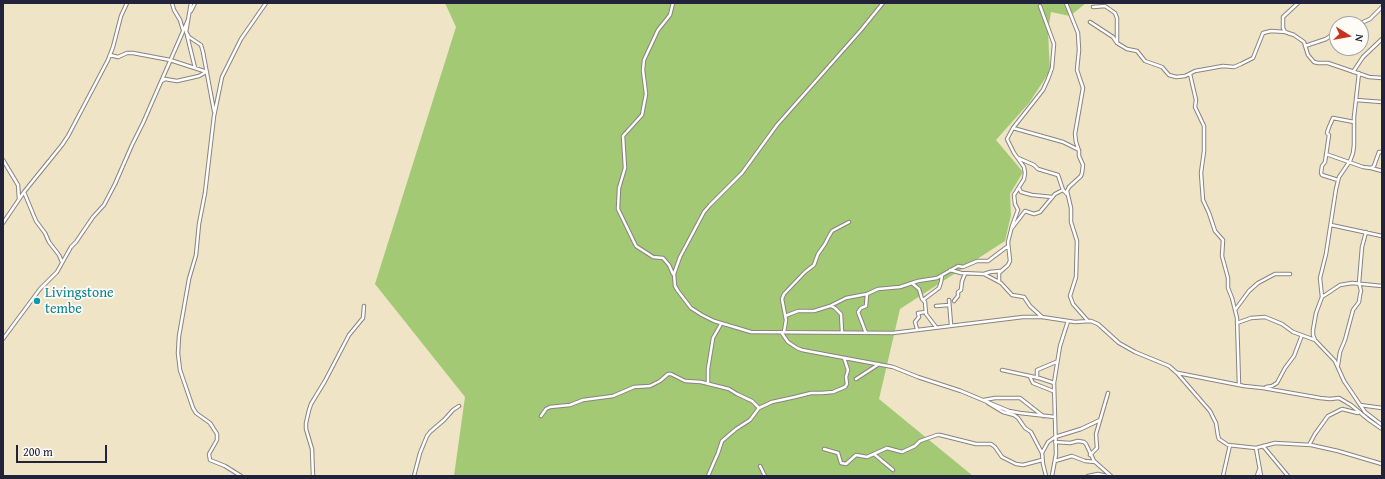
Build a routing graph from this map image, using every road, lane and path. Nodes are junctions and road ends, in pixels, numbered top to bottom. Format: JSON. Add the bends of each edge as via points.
{"nodes":[{"id":1,"x":127,"y":3,"type":"edge"},
{"id":2,"x":172,"y":3,"type":"edge"},
{"id":3,"x":192,"y":3,"type":"edge"},
{"id":4,"x":195,"y":3,"type":"edge"},
{"id":5,"x":266,"y":3,"type":"edge"},
{"id":6,"x":673,"y":3,"type":"edge"},
{"id":7,"x":883,"y":3,"type":"edge"},
{"id":8,"x":1066,"y":3,"type":"edge"},
{"id":9,"x":1298,"y":3,"type":"edge"},
{"id":10,"x":1040,"y":6,"type":"dead end"},
{"id":11,"x":1093,"y":7,"type":"dead end"},
{"id":12,"x":1382,"y":7,"type":"edge"},
{"id":13,"x":191,"y":12,"type":"junction"},
{"id":14,"x":1369,"y":19,"type":"edge"},
{"id":15,"x":1090,"y":22,"type":"dead end"},
{"id":16,"x":185,"y":32,"type":"junction"},
{"id":17,"x":1286,"y":32,"type":"junction"},
{"id":18,"x":1329,"y":37,"type":"edge"},
{"id":19,"x":1382,"y":39,"type":"edge"},
{"id":20,"x":1117,"y":43,"type":"junction"},
{"id":21,"x":1306,"y":46,"type":"junction"},
{"id":22,"x":110,"y":56,"type":"junction"},
{"id":23,"x":170,"y":60,"type":"junction"},
{"id":24,"x":195,"y":68,"type":"junction"},
{"id":25,"x":206,"y":72,"type":"junction"},
{"id":26,"x":1353,"y":72,"type":"junction"},
{"id":27,"x":1358,"y":73,"type":"junction"},
{"id":28,"x":1190,"y":74,"type":"junction"},
{"id":29,"x":1382,"y":78,"type":"edge"},
{"id":30,"x":161,"y":81,"type":"junction"},
{"id":31,"x":1356,"y":100,"type":"junction"},
{"id":32,"x":1382,"y":102,"type":"edge"},
{"id":33,"x":214,"y":116,"type":"junction"},
{"id":34,"x":1354,"y":122,"type":"junction"},
{"id":35,"x":1013,"y":128,"type":"junction"},
{"id":36,"x":1079,"y":151,"type":"junction"},
{"id":37,"x":1382,"y":152,"type":"edge"},
{"id":38,"x":1326,"y":154,"type":"junction"},
{"id":39,"x":1017,"y":158,"type":"junction"},
{"id":40,"x":3,"y":160,"type":"edge"},
{"id":41,"x":1349,"y":162,"type":"junction"},
{"id":42,"x":1372,"y":168,"type":"junction"},
{"id":43,"x":1382,"y":171,"type":"edge"},
{"id":44,"x":1338,"y":180,"type":"junction"},
{"id":45,"x":1019,"y":188,"type":"junction"},
{"id":46,"x":1063,"y":190,"type":"junction"},
{"id":47,"x":24,"y":192,"type":"junction"},
{"id":48,"x":1068,"y":196,"type":"junction"},
{"id":49,"x":1052,"y":197,"type":"junction"},
{"id":50,"x":19,"y":199,"type":"junction"},
{"id":51,"x":849,"y":222,"type":"dead end"},
{"id":52,"x":3,"y":223,"type":"edge"},
{"id":53,"x":1331,"y":225,"type":"junction"},
{"id":54,"x":1011,"y":230,"type":"junction"},
{"id":55,"x":1366,"y":232,"type":"junction"},
{"id":56,"x":1381,"y":235,"type":"edge"},
{"id":57,"x":1008,"y":246,"type":"junction"},
{"id":58,"x":62,"y":262,"type":"junction"},
{"id":59,"x":950,"y":270,"type":"junction"},
{"id":60,"x":1000,"y":271,"type":"junction"},
{"id":61,"x":965,"y":273,"type":"junction"},
{"id":62,"x":674,"y":274,"type":"junction"},
{"id":63,"x":984,"y":274,"type":"junction"},
{"id":64,"x":1290,"y":274,"type":"dead end"},
{"id":65,"x":942,"y":275,"type":"junction"},
{"id":66,"x":999,"y":282,"type":"junction"},
{"id":67,"x":913,"y":283,"type":"junction"},
{"id":68,"x":1359,"y":283,"type":"junction"},
{"id":69,"x":1382,"y":286,"type":"edge"},
{"id":70,"x":867,"y":294,"type":"junction"},
{"id":71,"x":1322,"y":297,"type":"junction"},
{"id":72,"x":924,"y":300,"type":"junction"},
{"id":73,"x":949,"y":300,"type":"dead end"},
{"id":74,"x":954,"y":301,"type":"dead end"},
{"id":75,"x":364,"y":306,"type":"dead end"},
{"id":76,"x":830,"y":306,"type":"junction"},
{"id":77,"x":936,"y":306,"type":"dead end"},
{"id":78,"x":949,"y":306,"type":"junction"},
{"id":79,"x":1235,"y":310,"type":"junction"},
{"id":80,"x":926,"y":312,"type":"junction"},
{"id":81,"x":785,"y":316,"type":"junction"},
{"id":82,"x":1042,"y":317,"type":"junction"},
{"id":83,"x":1068,"y":321,"type":"junction"},
{"id":84,"x":1088,"y":321,"type":"junction"},
{"id":85,"x":1237,"y":323,"type":"junction"},
{"id":86,"x":721,"y":324,"type":"junction"},
{"id":87,"x":951,"y":325,"type":"junction"},
{"id":88,"x":936,"y":327,"type":"junction"},
{"id":89,"x":916,"y":329,"type":"junction"},
{"id":90,"x":782,"y":332,"type":"junction"},
{"id":91,"x":842,"y":332,"type":"junction"},
{"id":92,"x":7,"y":333,"type":"junction"},
{"id":93,"x":866,"y":333,"type":"junction"},
{"id":94,"x":3,"y":334,"type":"edge"},
{"id":95,"x":1302,"y":335,"type":"junction"},
{"id":96,"x":3,"y":339,"type":"edge"},
{"id":97,"x":1315,"y":340,"type":"junction"},
{"id":98,"x":844,"y":358,"type":"junction"},
{"id":99,"x":1057,"y":362,"type":"junction"},
{"id":100,"x":879,"y":364,"type":"junction"},
{"id":101,"x":1338,"y":366,"type":"junction"},
{"id":102,"x":1002,"y":370,"type":"dead end"},
{"id":103,"x":1177,"y":373,"type":"junction"},
{"id":104,"x":1030,"y":377,"type":"junction"},
{"id":105,"x":856,"y":378,"type":"dead end"},
{"id":106,"x":1037,"y":378,"type":"junction"},
{"id":107,"x":708,"y":384,"type":"junction"},
{"id":108,"x":1054,"y":384,"type":"junction"},
{"id":109,"x":1239,"y":385,"type":"junction"},
{"id":110,"x":1263,"y":388,"type":"junction"},
{"id":111,"x":1053,"y":391,"type":"junction"},
{"id":112,"x":1108,"y":393,"type":"dead end"},
{"id":113,"x":981,"y":399,"type":"junction"},
{"id":114,"x":1360,"y":405,"type":"junction"},
{"id":115,"x":459,"y":406,"type":"dead end"},
{"id":116,"x":759,"y":408,"type":"junction"},
{"id":117,"x":1382,"y":408,"type":"edge"},
{"id":118,"x":541,"y":416,"type":"dead end"},
{"id":119,"x":1043,"y":416,"type":"junction"},
{"id":120,"x":1055,"y":417,"type":"junction"},
{"id":121,"x":1100,"y":420,"type":"junction"},
{"id":122,"x":1369,"y":420,"type":"junction"},
{"id":123,"x":1382,"y":425,"type":"edge"},
{"id":124,"x":1382,"y":429,"type":"edge"},
{"id":125,"x":1055,"y":437,"type":"junction"},
{"id":126,"x":1055,"y":442,"type":"junction"},
{"id":127,"x":1230,"y":445,"type":"junction"},
{"id":128,"x":1309,"y":445,"type":"junction"},
{"id":129,"x":1263,"y":446,"type":"junction"},
{"id":130,"x":1256,"y":448,"type":"junction"},
{"id":131,"x":824,"y":450,"type":"dead end"},
{"id":132,"x":1042,"y":453,"type":"junction"},
{"id":133,"x":874,"y":454,"type":"junction"},
{"id":134,"x":1090,"y":455,"type":"junction"},
{"id":135,"x":1042,"y":460,"type":"junction"},
{"id":136,"x":1055,"y":461,"type":"junction"},
{"id":137,"x":1095,"y":462,"type":"junction"},
{"id":138,"x":1382,"y":464,"type":"edge"},
{"id":139,"x":760,"y":466,"type":"dead end"},
{"id":140,"x":1260,"y":467,"type":"junction"},
{"id":141,"x":892,"y":470,"type":"dead end"},
{"id":142,"x":241,"y":476,"type":"edge"},
{"id":143,"x":313,"y":476,"type":"edge"},
{"id":144,"x":414,"y":476,"type":"edge"},
{"id":145,"x":708,"y":476,"type":"edge"},
{"id":146,"x":765,"y":476,"type":"edge"},
{"id":147,"x":1046,"y":476,"type":"edge"},
{"id":148,"x":1052,"y":476,"type":"edge"},
{"id":149,"x":1088,"y":476,"type":"edge"},
{"id":150,"x":1107,"y":476,"type":"edge"},
{"id":151,"x":1111,"y":476,"type":"edge"},
{"id":152,"x":1224,"y":476,"type":"edge"},
{"id":153,"x":1257,"y":476,"type":"edge"},
{"id":154,"x":1261,"y":476,"type":"edge"},
{"id":155,"x":1288,"y":476,"type":"edge"}],
"edges":[{"from":1,"to":22,"type":"street"},
{"from":2,"to":16,"type":"street"},
{"from":3,"to":13,"type":"street"},
{"from":4,"to":13,"type":"street"},
{"from":5,"to":33,"type":"street","via":[[241,39],[224,73]]},
{"from":6,"to":62,"type":"street","via":[[670,15],[658,30],[644,60],[646,94],[642,115],[623,136],[625,168],[619,188],[618,209],[636,246],[653,257],[663,258]]},
{"from":7,"to":62,"type":"street","via":[[777,126],[747,167],[704,212]]},
{"from":8,"to":36,"type":"street","via":[[1078,33],[1076,70],[1083,88],[1075,131]]},
{"from":9,"to":17,"type":"street","via":[[1283,18],[1283,28]]},
{"from":10,"to":35,"type":"street","via":[[1054,44],[1050,74],[1046,85]]},
{"from":11,"to":20,"type":"street","via":[[1105,6],[1115,13]]},
{"from":12,"to":14,"type":"street"},
{"from":13,"to":16,"type":"street"},
{"from":15,"to":20,"type":"street","via":[[1113,37]]},
{"from":16,"to":23,"type":"street"},
{"from":16,"to":24,"type":"street"},
{"from":16,"to":25,"type":"street","via":[[200,45]]},
{"from":17,"to":21,"type":"street","via":[[1294,35]]},
{"from":17,"to":28,"type":"street","via":[[1271,30],[1263,33],[1253,58],[1241,64],[1194,71]]},
{"from":18,"to":21,"type":"street"},
{"from":19,"to":26,"type":"street","via":[[1363,57]]},
{"from":20,"to":28,"type":"street","via":[[1137,51],[1145,61],[1162,67],[1170,75]]},
{"from":21,"to":26,"type":"street","via":[[1308,56],[1315,62],[1328,63]]},
{"from":22,"to":23,"type":"street","via":[[118,57],[130,53]]},
{"from":22,"to":47,"type":"street","via":[[62,145]]},
{"from":23,"to":24,"type":"street"},
{"from":23,"to":30,"type":"street"},
{"from":24,"to":25,"type":"street"},
{"from":25,"to":30,"type":"street","via":[[197,77],[177,81]]},
{"from":25,"to":33,"type":"street"},
{"from":26,"to":27,"type":"street"},
{"from":27,"to":29,"type":"street"},
{"from":27,"to":31,"type":"street"},
{"from":28,"to":79,"type":"street","via":[[1196,100],[1195,107],[1204,126],[1201,173],[1203,200],[1215,231],[1223,240],[1222,256]]},
{"from":30,"to":58,"type":"street","via":[[108,197]]},
{"from":31,"to":32,"type":"street"},
{"from":31,"to":34,"type":"street"},
{"from":33,"to":142,"type":"street","via":[[196,255],[180,328],[179,360],[180,370],[196,414],[216,430],[217,440],[210,460],[228,467]]},
{"from":34,"to":38,"type":"street","via":[[1332,118],[1327,132],[1329,135]]},
{"from":34,"to":41,"type":"street","via":[[1354,145]]},
{"from":35,"to":36,"type":"street","via":[[1063,142]]},
{"from":35,"to":39,"type":"street","via":[[1007,139]]},
{"from":36,"to":48,"type":"street","via":[[1083,165],[1082,173],[1067,190]]},
{"from":37,"to":42,"type":"street","via":[[1379,152]]},
{"from":38,"to":41,"type":"street"},
{"from":38,"to":44,"type":"street","via":[[1321,174]]},
{"from":39,"to":45,"type":"street","via":[[1025,173]]},
{"from":39,"to":46,"type":"street","via":[[1038,169],[1058,175]]},
{"from":40,"to":50,"type":"street","via":[[18,186]]},
{"from":41,"to":42,"type":"street"},
{"from":41,"to":44,"type":"street"},
{"from":42,"to":43,"type":"street"},
{"from":44,"to":53,"type":"street"},
{"from":45,"to":49,"type":"street","via":[[1021,192],[1032,195]]},
{"from":45,"to":54,"type":"street","via":[[1014,195],[1018,211]]},
{"from":46,"to":48,"type":"street"},
{"from":46,"to":49,"type":"street"},
{"from":47,"to":50,"type":"street"},
{"from":47,"to":58,"type":"street","via":[[36,221]]},
{"from":48,"to":84,"type":"street","via":[[1071,222],[1077,242],[1076,277],[1070,296],[1073,304]]},
{"from":49,"to":54,"type":"street","via":[[1040,212],[1034,214],[1025,211]]},
{"from":50,"to":52,"type":"street"},
{"from":51,"to":81,"type":"street","via":[[832,231],[814,265],[786,290],[782,299]]},
{"from":53,"to":55,"type":"street"},
{"from":53,"to":71,"type":"street","via":[[1320,278]]},
{"from":54,"to":57,"type":"street"},
{"from":55,"to":56,"type":"street"},
{"from":55,"to":68,"type":"street"},
{"from":57,"to":59,"type":"street","via":[[988,261],[958,266]]},
{"from":57,"to":60,"type":"street","via":[[1010,263]]},
{"from":58,"to":92,"type":"street","via":[[57,272],[40,289]]},
{"from":59,"to":61,"type":"street"},
{"from":59,"to":65,"type":"street"},
{"from":60,"to":63,"type":"street"},
{"from":60,"to":66,"type":"street"},
{"from":61,"to":63,"type":"street"},
{"from":61,"to":74,"type":"street","via":[[961,290]]},
{"from":62,"to":86,"type":"street","via":[[675,286],[691,308]]},
{"from":63,"to":66,"type":"street"},
{"from":64,"to":79,"type":"street","via":[[1275,274],[1258,283]]},
{"from":65,"to":67,"type":"street"},
{"from":65,"to":72,"type":"street","via":[[938,288]]},
{"from":66,"to":82,"type":"street","via":[[1011,294],[1024,297]]},
{"from":67,"to":70,"type":"street","via":[[874,290]]},
{"from":67,"to":72,"type":"street"},
{"from":68,"to":69,"type":"street"},
{"from":68,"to":71,"type":"street","via":[[1342,284]]},
{"from":68,"to":101,"type":"street","via":[[1359,300],[1353,310]]},
{"from":70,"to":76,"type":"street","via":[[846,298]]},
{"from":70,"to":93,"type":"street","via":[[866,306],[858,312]]},
{"from":71,"to":97,"type":"street","via":[[1313,330]]},
{"from":72,"to":80,"type":"street"},
{"from":73,"to":78,"type":"street"},
{"from":75,"to":143,"type":"street","via":[[363,318],[349,335],[310,404],[306,429],[312,449]]},
{"from":76,"to":81,"type":"street"},
{"from":76,"to":91,"type":"street","via":[[841,314]]},
{"from":77,"to":78,"type":"street"},
{"from":78,"to":87,"type":"street"},
{"from":79,"to":85,"type":"street"},
{"from":80,"to":88,"type":"street"},
{"from":80,"to":89,"type":"street","via":[[918,313]]},
{"from":81,"to":90,"type":"street"},
{"from":82,"to":83,"type":"street"},
{"from":82,"to":87,"type":"street"},
{"from":83,"to":84,"type":"street"},
{"from":83,"to":99,"type":"street"},
{"from":84,"to":103,"type":"street","via":[[1098,324],[1135,352],[1169,366]]},
{"from":85,"to":95,"type":"street","via":[[1265,317]]},
{"from":85,"to":109,"type":"street"},
{"from":86,"to":90,"type":"street","via":[[751,332]]},
{"from":86,"to":107,"type":"street","via":[[713,338]]},
{"from":87,"to":88,"type":"street"},
{"from":88,"to":89,"type":"street"},
{"from":89,"to":93,"type":"street","via":[[892,333]]},
{"from":90,"to":91,"type":"street"},
{"from":90,"to":98,"type":"street","via":[[788,342],[797,348]]},
{"from":91,"to":93,"type":"street"},
{"from":92,"to":94,"type":"street"},
{"from":92,"to":96,"type":"street"},
{"from":95,"to":97,"type":"street"},
{"from":95,"to":110,"type":"street","via":[[1294,356],[1277,383]]},
{"from":97,"to":101,"type":"street"},
{"from":98,"to":100,"type":"street"},
{"from":98,"to":116,"type":"street","via":[[848,370],[847,385],[843,389],[822,394],[811,393],[772,402]]},
{"from":99,"to":106,"type":"street","via":[[1037,370]]},
{"from":99,"to":108,"type":"street"},
{"from":100,"to":105,"type":"street"},
{"from":100,"to":113,"type":"street"},
{"from":101,"to":114,"type":"street","via":[[1344,381]]},
{"from":102,"to":104,"type":"street"},
{"from":103,"to":109,"type":"street"},
{"from":103,"to":127,"type":"street","via":[[1214,416],[1220,439]]},
{"from":104,"to":106,"type":"street"},
{"from":104,"to":111,"type":"street","via":[[1034,383]]},
{"from":106,"to":108,"type":"street"},
{"from":107,"to":116,"type":"street","via":[[729,389],[752,401]]},
{"from":107,"to":118,"type":"street","via":[[685,381],[674,374],[668,374],[650,386],[634,387],[613,396],[550,407]]},
{"from":108,"to":111,"type":"street"},
{"from":109,"to":110,"type":"street"},
{"from":110,"to":122,"type":"street","via":[[1320,398],[1339,398]]},
{"from":111,"to":120,"type":"street"},
{"from":112,"to":121,"type":"street"},
{"from":113,"to":119,"type":"street","via":[[1014,412]]},
{"from":113,"to":119,"type":"street","via":[[1020,398]]},
{"from":113,"to":132,"type":"street","via":[[1018,418],[1033,434]]},
{"from":114,"to":117,"type":"street"},
{"from":114,"to":123,"type":"street"},
{"from":115,"to":144,"type":"street","via":[[427,436]]},
{"from":116,"to":145,"type":"street","via":[[750,420],[722,441]]},
{"from":119,"to":120,"type":"street"},
{"from":120,"to":125,"type":"street"},
{"from":121,"to":125,"type":"street","via":[[1081,430]]},
{"from":121,"to":134,"type":"street","via":[[1096,438],[1098,448]]},
{"from":122,"to":124,"type":"street"},
{"from":122,"to":128,"type":"street","via":[[1342,409],[1325,419]]},
{"from":125,"to":126,"type":"street"},
{"from":125,"to":132,"type":"street","via":[[1048,442]]},
{"from":126,"to":134,"type":"street","via":[[1081,441],[1086,444]]},
{"from":126,"to":136,"type":"street"},
{"from":127,"to":130,"type":"street"},
{"from":127,"to":152,"type":"street"},
{"from":128,"to":129,"type":"street","via":[[1275,443]]},
{"from":128,"to":138,"type":"street"},
{"from":129,"to":130,"type":"street"},
{"from":129,"to":155,"type":"street"},
{"from":130,"to":140,"type":"street"},
{"from":131,"to":133,"type":"street","via":[[838,453],[841,463],[845,464],[856,455],[867,457]]},
{"from":132,"to":135,"type":"street"},
{"from":133,"to":135,"type":"street","via":[[887,448],[902,452],[921,441],[940,435],[976,444],[991,444],[1002,457],[1016,464],[1023,465]]},
{"from":133,"to":141,"type":"street"},
{"from":134,"to":137,"type":"street"},
{"from":135,"to":147,"type":"street"},
{"from":136,"to":137,"type":"street","via":[[1072,456]]},
{"from":136,"to":148,"type":"street"},
{"from":137,"to":151,"type":"street"},
{"from":139,"to":146,"type":"street"},
{"from":140,"to":153,"type":"street"},
{"from":140,"to":154,"type":"street"},
{"from":149,"to":150,"type":"street"}]}
